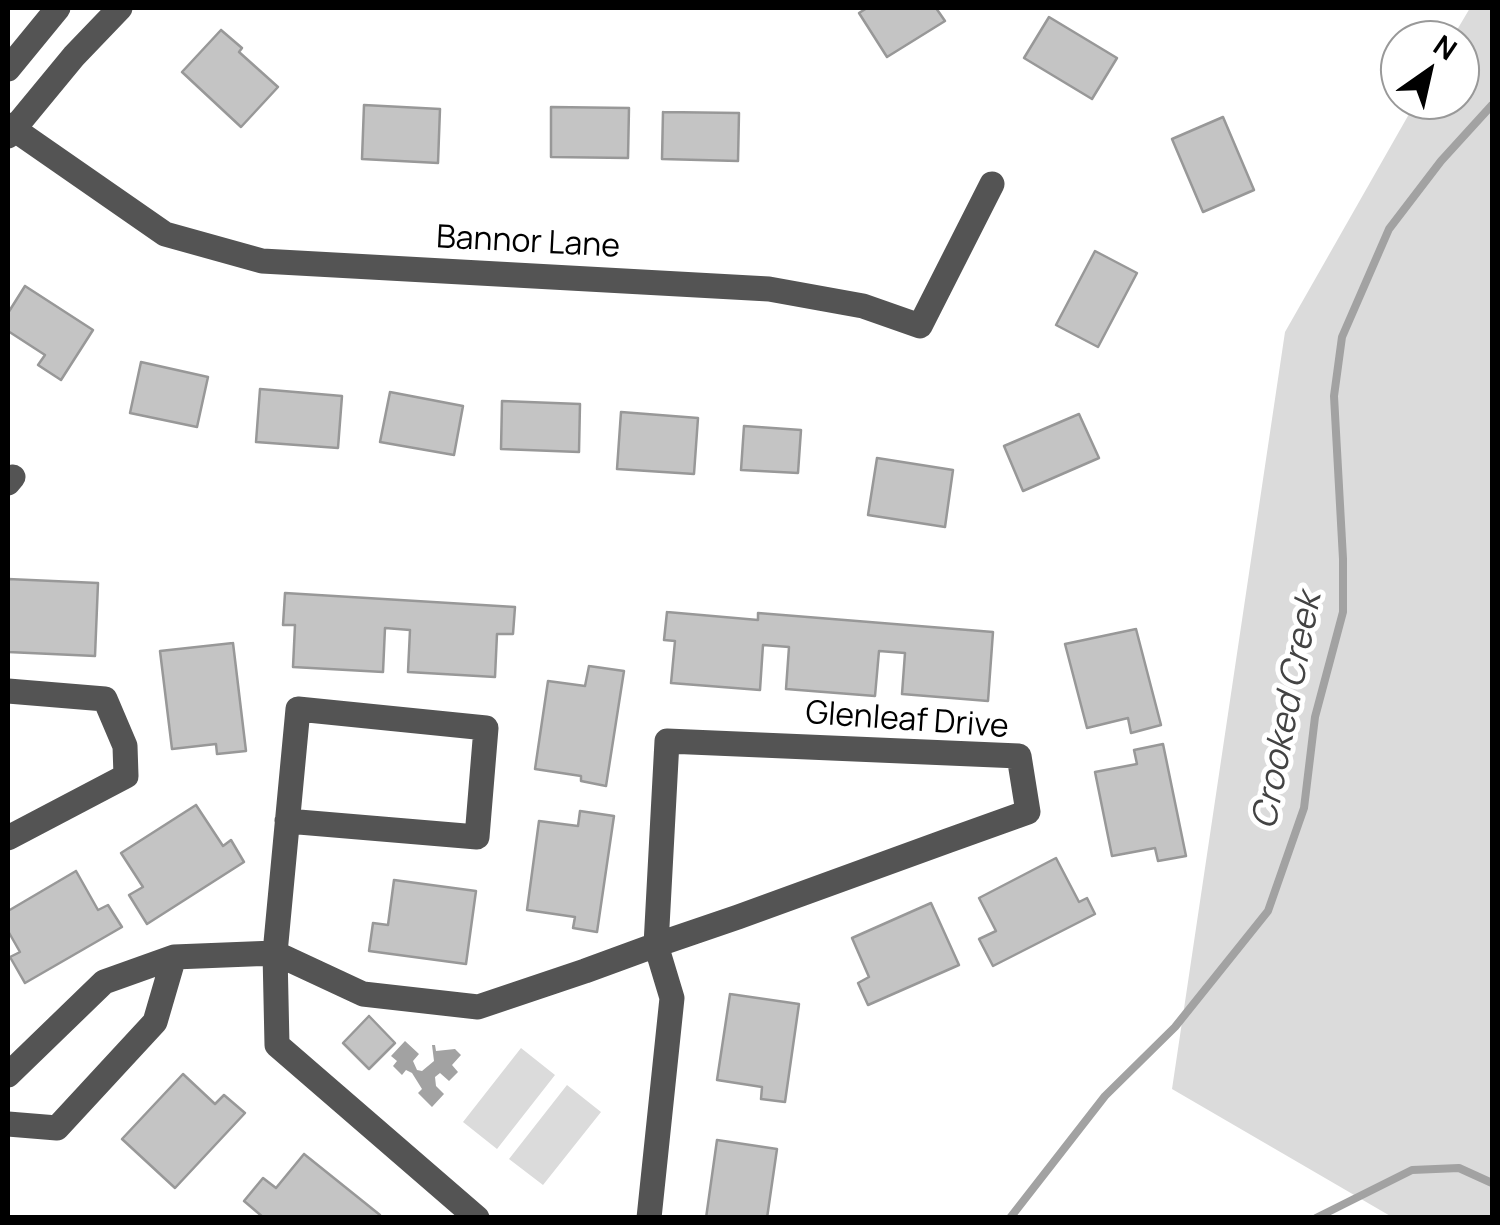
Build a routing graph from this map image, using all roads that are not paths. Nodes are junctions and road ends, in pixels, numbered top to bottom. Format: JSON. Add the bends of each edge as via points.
{"nodes":[{"id":1,"x":58,"y":8,"type":"edge"},
{"id":2,"x":120,"y":8,"type":"edge"},
{"id":3,"x":8,"y":70,"type":"edge"},
{"id":4,"x":9,"y":130,"type":"edge"},
{"id":5,"x":992,"y":184,"type":"dead end"},
{"id":6,"x":8,"y":692,"type":"edge"},
{"id":7,"x":288,"y":822,"type":"junction"},
{"id":8,"x":8,"y":838,"type":"edge"},
{"id":9,"x":656,"y":945,"type":"junction"},
{"id":10,"x":275,"y":952,"type":"junction"},
{"id":11,"x":174,"y":956,"type":"junction"},
{"id":12,"x":8,"y":1075,"type":"edge"},
{"id":13,"x":8,"y":1124,"type":"edge"},
{"id":14,"x":478,"y":1218,"type":"edge"},
{"id":15,"x":649,"y":1218,"type":"edge"}],
"edges":[{"from":1,"to":3,"type":"street"},
{"from":2,"to":4,"type":"street"},
{"from":4,"to":5,"type":"street","name":"Bannor Lane","via":[[165,234],[262,262],[769,289],[863,306],[920,326]]},
{"from":6,"to":8,"type":"street","via":[[106,699],[125,746],[126,776]]},
{"from":7,"to":7,"type":"street","via":[[298,709],[486,728],[477,837]]},
{"from":7,"to":10,"type":"street"},
{"from":9,"to":9,"type":"street","name":"Glenleaf Drive","via":[[1028,812],[1019,756],[668,741]]},
{"from":9,"to":10,"type":"street","name":"Glenleaf Drive","via":[[478,1007],[364,994]]},
{"from":9,"to":15,"type":"street","name":"Glenleaf Drive","via":[[672,998]]},
{"from":10,"to":11,"type":"street","name":"Glenleaf Drive"},
{"from":10,"to":14,"type":"street","via":[[277,1046]]},
{"from":11,"to":12,"type":"street","name":"Glenleaf Drive","via":[[104,982]]},
{"from":11,"to":13,"type":"street","via":[[155,1022],[58,1128]]}]}
